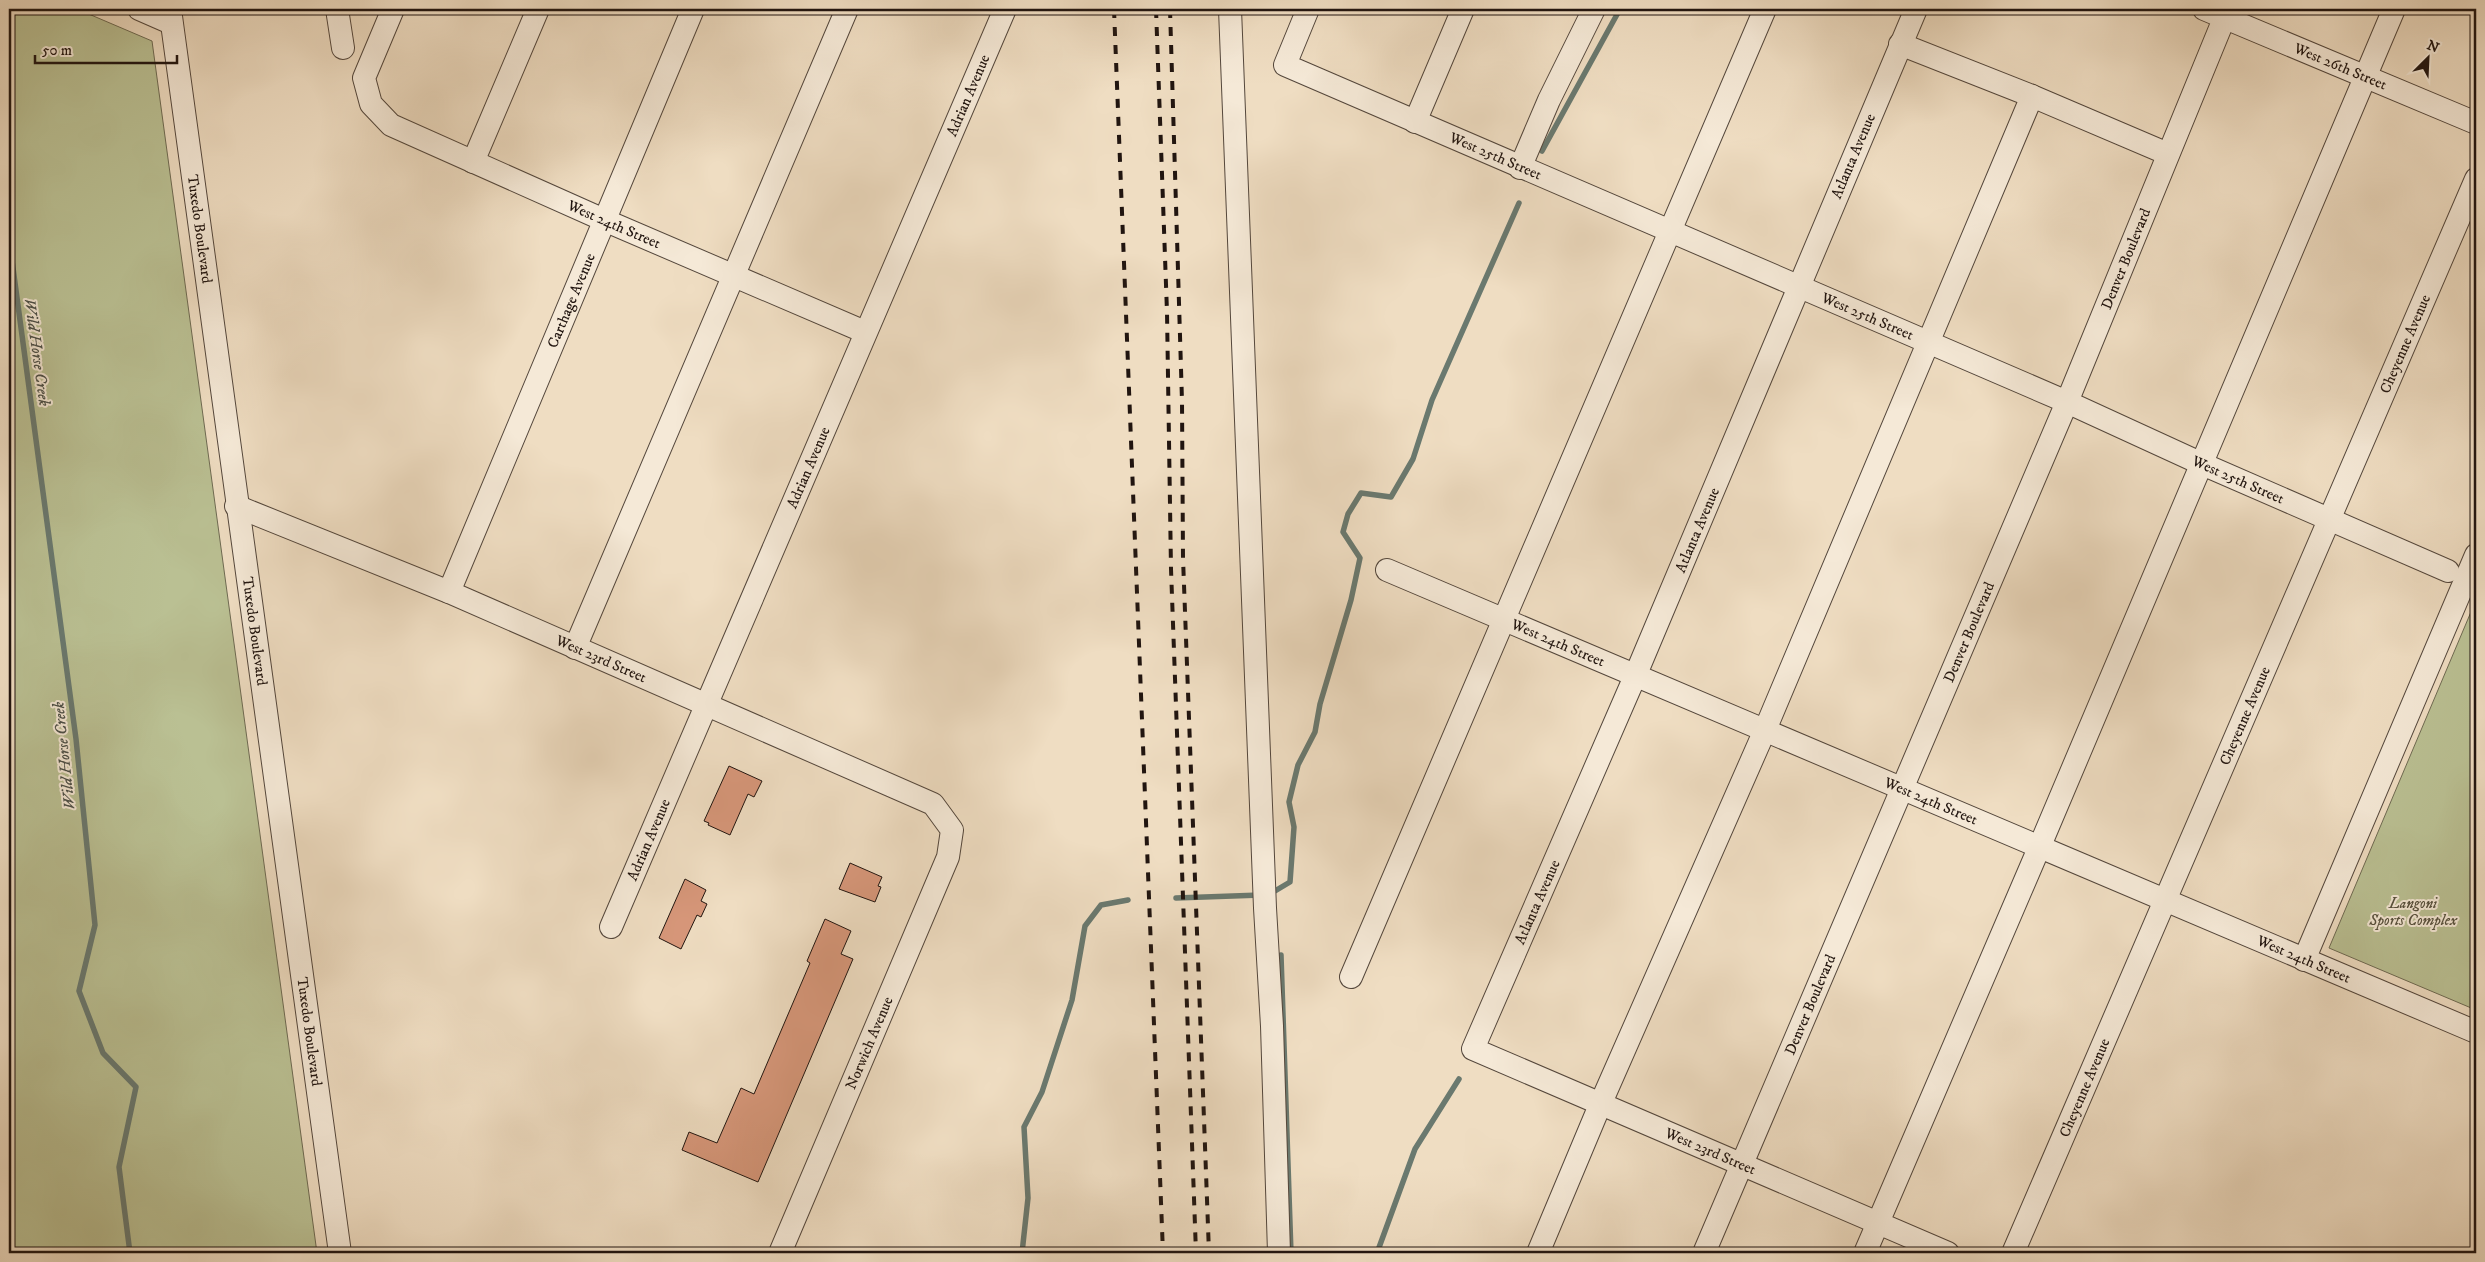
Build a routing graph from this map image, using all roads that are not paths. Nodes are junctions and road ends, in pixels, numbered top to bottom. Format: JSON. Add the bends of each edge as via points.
{"nodes":[{"id":1,"x":139,"y":9,"type":"edge"},
{"id":2,"x":337,"y":9,"type":"edge"},
{"id":3,"x":393,"y":9,"type":"edge"},
{"id":4,"x":538,"y":9,"type":"edge"},
{"id":5,"x":693,"y":9,"type":"edge"},
{"id":6,"x":847,"y":9,"type":"edge"},
{"id":7,"x":1006,"y":9,"type":"edge"},
{"id":8,"x":1230,"y":9,"type":"edge"},
{"id":9,"x":1308,"y":9,"type":"edge"},
{"id":10,"x":1463,"y":9,"type":"edge"},
{"id":11,"x":1594,"y":9,"type":"edge"},
{"id":12,"x":1765,"y":9,"type":"edge"},
{"id":13,"x":1916,"y":9,"type":"edge"},
{"id":14,"x":2394,"y":9,"type":"edge"},
{"id":15,"x":2219,"y":12,"type":"edge"},
{"id":16,"x":170,"y":16,"type":"edge"},
{"id":17,"x":1900,"y":44,"type":"junction"},
{"id":18,"x":343,"y":48,"type":"dead end"},
{"id":19,"x":2364,"y":76,"type":"junction"},
{"id":20,"x":2032,"y":96,"type":"junction"},
{"id":21,"x":1415,"y":122,"type":"junction"},
{"id":22,"x":2476,"y":123,"type":"edge"},
{"id":23,"x":2168,"y":154,"type":"junction"},
{"id":24,"x":473,"y":162,"type":"junction"},
{"id":25,"x":1520,"y":168,"type":"junction"},
{"id":26,"x":2476,"y":179,"type":"edge"},
{"id":27,"x":604,"y":220,"type":"junction"},
{"id":28,"x":1669,"y":232,"type":"junction"},
{"id":29,"x":732,"y":275,"type":"junction"},
{"id":30,"x":1798,"y":286,"type":"junction"},
{"id":31,"x":865,"y":332,"type":"junction"},
{"id":32,"x":1928,"y":342,"type":"junction"},
{"id":33,"x":2067,"y":402,"type":"junction"},
{"id":34,"x":2200,"y":463,"type":"junction"},
{"id":35,"x":236,"y":506,"type":"junction"},
{"id":36,"x":2330,"y":520,"type":"junction"},
{"id":37,"x":2476,"y":555,"type":"edge"},
{"id":38,"x":1387,"y":570,"type":"dead end"},
{"id":39,"x":2448,"y":571,"type":"dead end"},
{"id":40,"x":448,"y":592,"type":"junction"},
{"id":41,"x":1504,"y":620,"type":"junction"},
{"id":42,"x":575,"y":648,"type":"junction"},
{"id":43,"x":1636,"y":674,"type":"junction"},
{"id":44,"x":708,"y":706,"type":"junction"},
{"id":45,"x":1765,"y":730,"type":"junction"},
{"id":46,"x":1901,"y":789,"type":"junction"},
{"id":47,"x":952,"y":830,"type":"joint"},
{"id":48,"x":2039,"y":848,"type":"junction"},
{"id":49,"x":2166,"y":902,"type":"junction"},
{"id":50,"x":612,"y":927,"type":"dead end"},
{"id":51,"x":2304,"y":960,"type":"junction"},
{"id":52,"x":1351,"y":977,"type":"dead end"},
{"id":53,"x":2476,"y":1032,"type":"edge"},
{"id":54,"x":1473,"y":1049,"type":"joint"},
{"id":55,"x":1600,"y":1105,"type":"junction"},
{"id":56,"x":1742,"y":1167,"type":"junction"},
{"id":57,"x":1877,"y":1224,"type":"junction"},
{"id":58,"x":340,"y":1253,"type":"edge"},
{"id":59,"x":780,"y":1253,"type":"edge"},
{"id":60,"x":1279,"y":1253,"type":"edge"},
{"id":61,"x":1538,"y":1253,"type":"edge"},
{"id":62,"x":1704,"y":1253,"type":"edge"},
{"id":63,"x":1865,"y":1253,"type":"edge"},
{"id":64,"x":1948,"y":1253,"type":"edge"},
{"id":65,"x":2013,"y":1253,"type":"edge"}],
"edges":[{"from":1,"to":16,"type":"street"},
{"from":2,"to":18,"type":"street"},
{"from":3,"to":24,"type":"street","name":"West 24th Street","via":[[364,78],[371,104],[391,125]]},
{"from":4,"to":24,"type":"street"},
{"from":5,"to":27,"type":"street","name":"Carthage Avenue"},
{"from":6,"to":29,"type":"street"},
{"from":7,"to":31,"type":"street","name":"Adrian Avenue"},
{"from":8,"to":60,"type":"street"},
{"from":9,"to":21,"type":"street","name":"West 25th Street","via":[[1285,66]]},
{"from":10,"to":21,"type":"street"},
{"from":11,"to":25,"type":"street"},
{"from":12,"to":28,"type":"street"},
{"from":13,"to":17,"type":"street","name":"Atlanta Avenue"},
{"from":14,"to":19,"type":"street"},
{"from":15,"to":19,"type":"street","name":"West 26th Street"},
{"from":15,"to":23,"type":"street","name":"Denver Boulevard"},
{"from":16,"to":35,"type":"street","name":"Tuxedo Boulevard"},
{"from":17,"to":20,"type":"street"},
{"from":17,"to":30,"type":"street","name":"Atlanta Avenue"},
{"from":19,"to":22,"type":"street","name":"West 26th Street"},
{"from":19,"to":34,"type":"street"},
{"from":20,"to":23,"type":"street"},
{"from":20,"to":32,"type":"street"},
{"from":21,"to":25,"type":"street","name":"West 25th Street"},
{"from":23,"to":33,"type":"street","name":"Denver Boulevard"},
{"from":24,"to":27,"type":"street","name":"West 24th Street"},
{"from":25,"to":28,"type":"street","name":"West 25th Street"},
{"from":26,"to":36,"type":"street","name":"Cheyenne Avenue"},
{"from":27,"to":29,"type":"street","name":"West 24th Street"},
{"from":27,"to":40,"type":"street","name":"Carthage Avenue"},
{"from":28,"to":30,"type":"street","name":"West 25th Street"},
{"from":28,"to":41,"type":"street"},
{"from":29,"to":31,"type":"street","name":"West 24th Street"},
{"from":29,"to":42,"type":"street"},
{"from":30,"to":32,"type":"street","name":"West 25th Street"},
{"from":30,"to":43,"type":"street","name":"Atlanta Avenue"},
{"from":31,"to":44,"type":"street","name":"Adrian Avenue"},
{"from":32,"to":33,"type":"street","name":"West 25th Street"},
{"from":32,"to":45,"type":"street"},
{"from":33,"to":34,"type":"street","name":"West 25th Street"},
{"from":33,"to":46,"type":"street","name":"Denver Boulevard"},
{"from":34,"to":36,"type":"street","name":"West 25th Street"},
{"from":34,"to":48,"type":"street"},
{"from":35,"to":40,"type":"street","name":"West 23rd Street"},
{"from":35,"to":58,"type":"street","name":"Tuxedo Boulevard"},
{"from":36,"to":39,"type":"street","name":"West 25th Street"},
{"from":36,"to":49,"type":"street","name":"Cheyenne Avenue"},
{"from":37,"to":51,"type":"street"},
{"from":38,"to":41,"type":"street","name":"West 24th Street"},
{"from":40,"to":42,"type":"street","name":"West 23rd Street"},
{"from":41,"to":43,"type":"street","name":"West 24th Street"},
{"from":41,"to":52,"type":"street"},
{"from":42,"to":44,"type":"street","name":"West 23rd Street"},
{"from":43,"to":45,"type":"street","name":"West 24th Street"},
{"from":43,"to":54,"type":"street","name":"Atlanta Avenue"},
{"from":44,"to":47,"type":"street","name":"West 23rd Street","via":[[933,804]]},
{"from":44,"to":50,"type":"street","name":"Adrian Avenue"},
{"from":45,"to":46,"type":"street","name":"West 24th Street"},
{"from":45,"to":55,"type":"street"},
{"from":46,"to":48,"type":"street","name":"West 24th Street"},
{"from":46,"to":56,"type":"street","name":"Denver Boulevard"},
{"from":47,"to":59,"type":"street","name":"Norwich Avenue","via":[[948,858]]},
{"from":48,"to":49,"type":"street","name":"West 24th Street"},
{"from":48,"to":57,"type":"street"},
{"from":49,"to":51,"type":"street","name":"West 24th Street"},
{"from":49,"to":65,"type":"street","name":"Cheyenne Avenue"},
{"from":51,"to":53,"type":"street","name":"West 24th Street"},
{"from":54,"to":55,"type":"street","name":"West 23rd Street"},
{"from":55,"to":56,"type":"street","name":"West 23rd Street"},
{"from":55,"to":61,"type":"street"},
{"from":56,"to":57,"type":"street","name":"West 23rd Street"},
{"from":56,"to":62,"type":"street","name":"Denver Boulevard"},
{"from":57,"to":63,"type":"street"},
{"from":57,"to":64,"type":"street","name":"West 23rd Street"}]}
